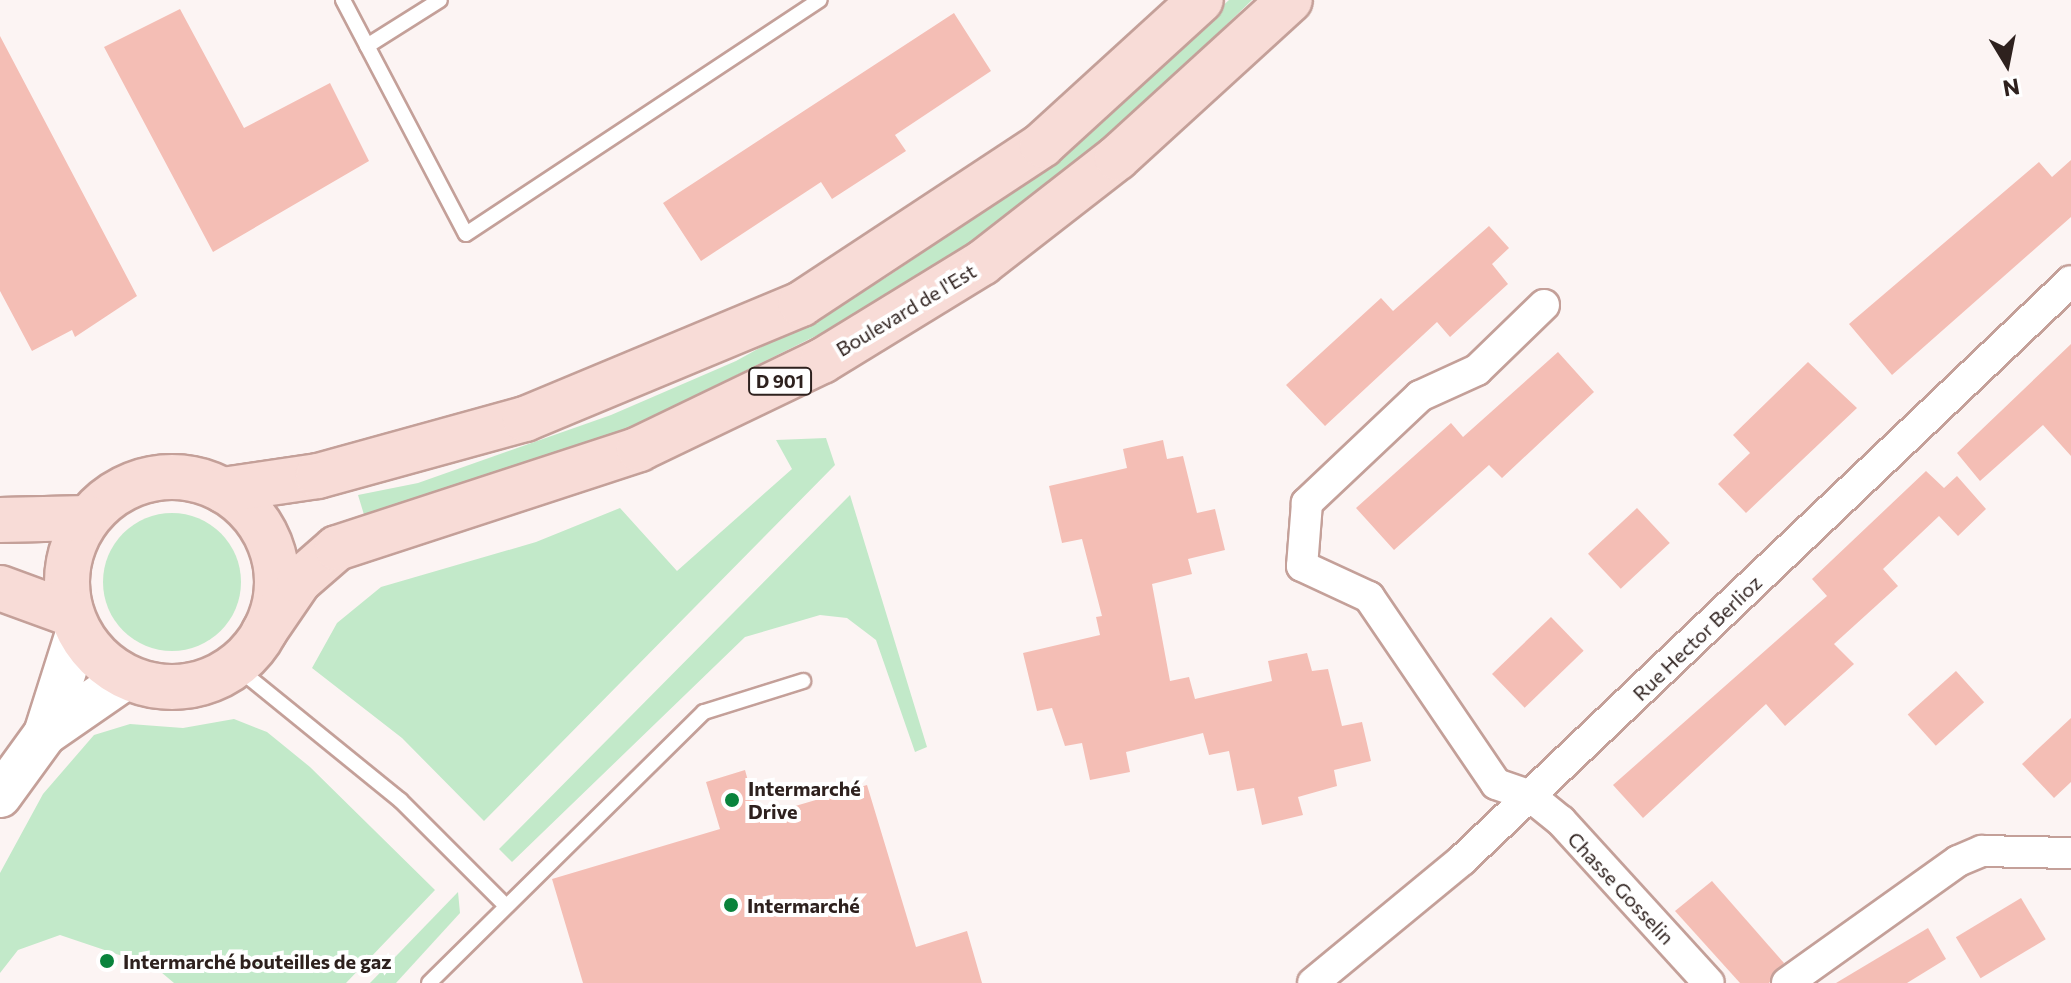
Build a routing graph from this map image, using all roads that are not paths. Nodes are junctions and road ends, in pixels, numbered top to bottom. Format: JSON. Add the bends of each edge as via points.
{"nodes":[{"id":1,"x":343,"y":0,"type":"edge"},
{"id":2,"x":440,"y":0,"type":"edge"},
{"id":3,"x":819,"y":0,"type":"edge"},
{"id":4,"x":1201,"y":0,"type":"edge"},
{"id":5,"x":1290,"y":0,"type":"edge"},
{"id":6,"x":367,"y":46,"type":"junction"},
{"id":7,"x":2071,"y":281,"type":"edge"},
{"id":8,"x":1544,"y":305,"type":"dead end"},
{"id":9,"x":223,"y":490,"type":"junction"},
{"id":10,"x":88,"y":518,"type":"junction"},
{"id":11,"x":0,"y":520,"type":"edge"},
{"id":12,"x":0,"y":588,"type":"edge"},
{"id":13,"x":74,"y":622,"type":"junction"},
{"id":14,"x":264,"y":632,"type":"junction"},
{"id":15,"x":235,"y":666,"type":"junction"},
{"id":16,"x":126,"y":678,"type":"junction"},
{"id":17,"x":803,"y":681,"type":"dead end"},
{"id":18,"x":45,"y":734,"type":"junction"},
{"id":19,"x":0,"y":796,"type":"edge"},
{"id":20,"x":1530,"y":796,"type":"junction"},
{"id":21,"x":2071,"y":853,"type":"edge"},
{"id":22,"x":505,"y":905,"type":"junction"},
{"id":23,"x":429,"y":983,"type":"edge"},
{"id":24,"x":1313,"y":983,"type":"edge"},
{"id":25,"x":1709,"y":983,"type":"edge"},
{"id":26,"x":1787,"y":983,"type":"edge"}],
"edges":[{"from":1,"to":6,"type":"lane"},
{"from":2,"to":6,"type":"lane"},
{"from":3,"to":6,"type":"lane","via":[[466,234]]},
{"from":4,"to":9,"type":"main road","via":[[1042,145],[801,304],[525,419],[318,476]]},
{"from":5,"to":14,"type":"main road","name":"Boulevard de l'Est","number":"D 901","via":[[1254,37],[982,263],[822,361],[639,449],[337,548],[299,581]]},
{"from":7,"to":20,"type":"street","name":"Rue Hector Berlioz"},
{"from":8,"to":20,"type":"street","via":[[1477,370],[1420,396],[1307,503],[1302,566],[1369,597],[1496,784]]},
{"from":9,"to":10,"type":"main road","via":[[195,480],[151,480],[110,497]]},
{"from":9,"to":14,"type":"main road","via":[[258,521],[275,564]]},
{"from":10,"to":11,"type":"main road"},
{"from":10,"to":13,"type":"main road","via":[[68,563]]},
{"from":12,"to":13,"type":"main road"},
{"from":13,"to":16,"type":"main road"},
{"from":13,"to":18,"type":"street"},
{"from":14,"to":15,"type":"main road"},
{"from":15,"to":16,"type":"main road","via":[[182,686]]},
{"from":15,"to":22,"type":"lane","via":[[388,790]]},
{"from":16,"to":18,"type":"street"},
{"from":17,"to":22,"type":"lane","via":[[704,712]]},
{"from":18,"to":19,"type":"street"},
{"from":20,"to":24,"type":"street","name":"Rue Hector Berlioz"},
{"from":20,"to":25,"type":"street","name":"Chasse Gosselin"},
{"from":21,"to":26,"type":"street","via":[[1982,851],[1958,861]]},
{"from":22,"to":23,"type":"lane"}]}
